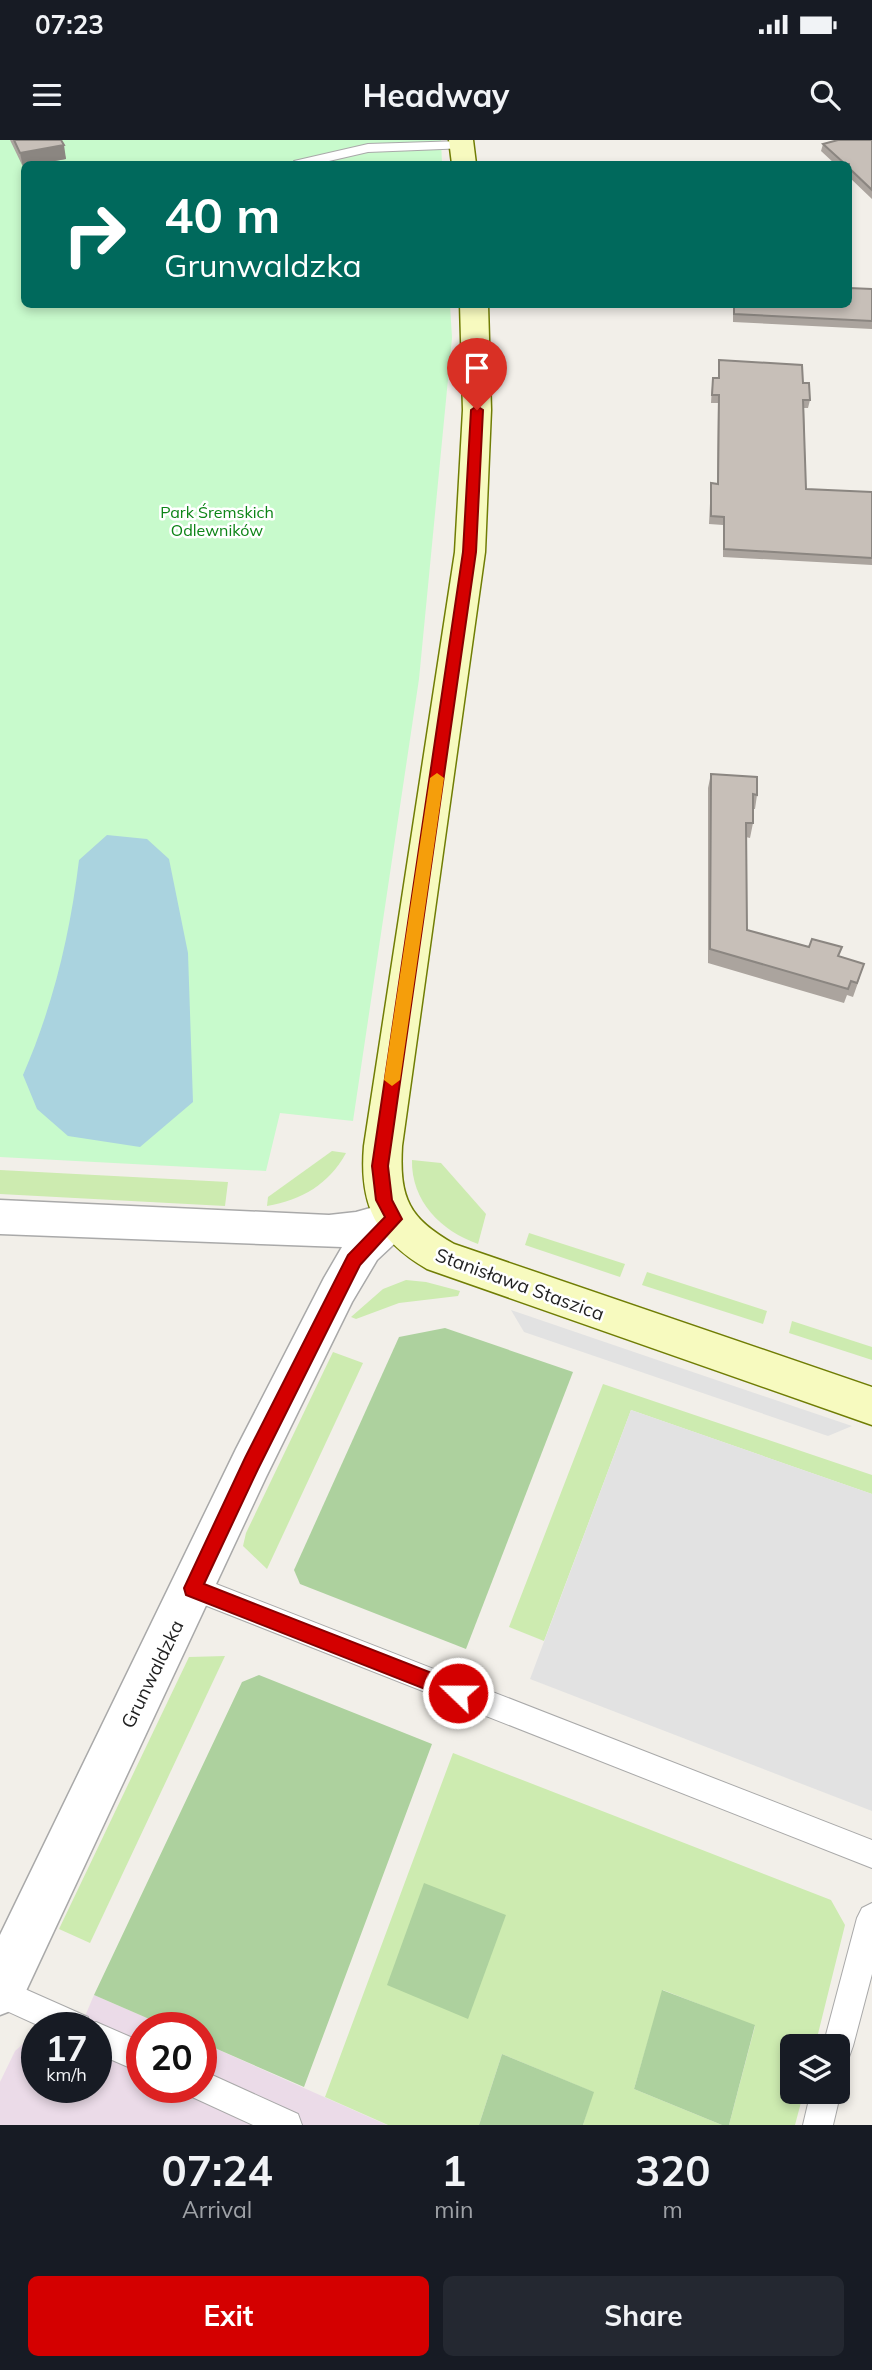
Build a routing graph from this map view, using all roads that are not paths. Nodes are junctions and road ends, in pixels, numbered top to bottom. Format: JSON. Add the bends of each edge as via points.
{"nodes":[{"id":1,"x":462,"y":150,"type":"edge"},
{"id":2,"x":312,"y":161,"type":"edge"},
{"id":3,"x":474,"y":308,"type":"edge"},
{"id":4,"x":0,"y":1217,"type":"edge"},
{"id":5,"x":394,"y":1219,"type":"junction"},
{"id":6,"x":872,"y":1406,"type":"edge"},
{"id":7,"x":193,"y":1588,"type":"junction"},
{"id":8,"x":872,"y":1854,"type":"edge"},
{"id":9,"x":872,"y":1918,"type":"edge"},
{"id":10,"x":0,"y":1992,"type":"edge"},
{"id":11,"x":43,"y":2012,"type":"edge"},
{"id":12,"x":841,"y":2034,"type":"edge"},
{"id":13,"x":217,"y":2092,"type":"edge"},
{"id":14,"x":824,"y":2104,"type":"edge"},
{"id":15,"x":287,"y":2125,"type":"edge"},
{"id":16,"x":818,"y":2125,"type":"edge"}],
"edges":[{"from":1,"to":2,"type":"lane","via":[[368,148]]},
{"from":3,"to":5,"type":"main road","via":[[477,410],[470,552],[380,1166],[384,1200]]},
{"from":4,"to":5,"type":"street","via":[[330,1232]]},
{"from":5,"to":6,"type":"main road","name":"Stanisława Staszica","via":[[421,1247],[460,1266]]},
{"from":5,"to":7,"type":"street","name":"Grunwaldzka","via":[[354,1260]]},
{"from":7,"to":8,"type":"lane"},
{"from":7,"to":10,"type":"street","name":"Grunwaldzka"},
{"from":9,"to":12,"type":"lane"},
{"from":10,"to":11,"type":"lane"},
{"from":13,"to":15,"type":"lane"},
{"from":14,"to":16,"type":"lane"}]}
